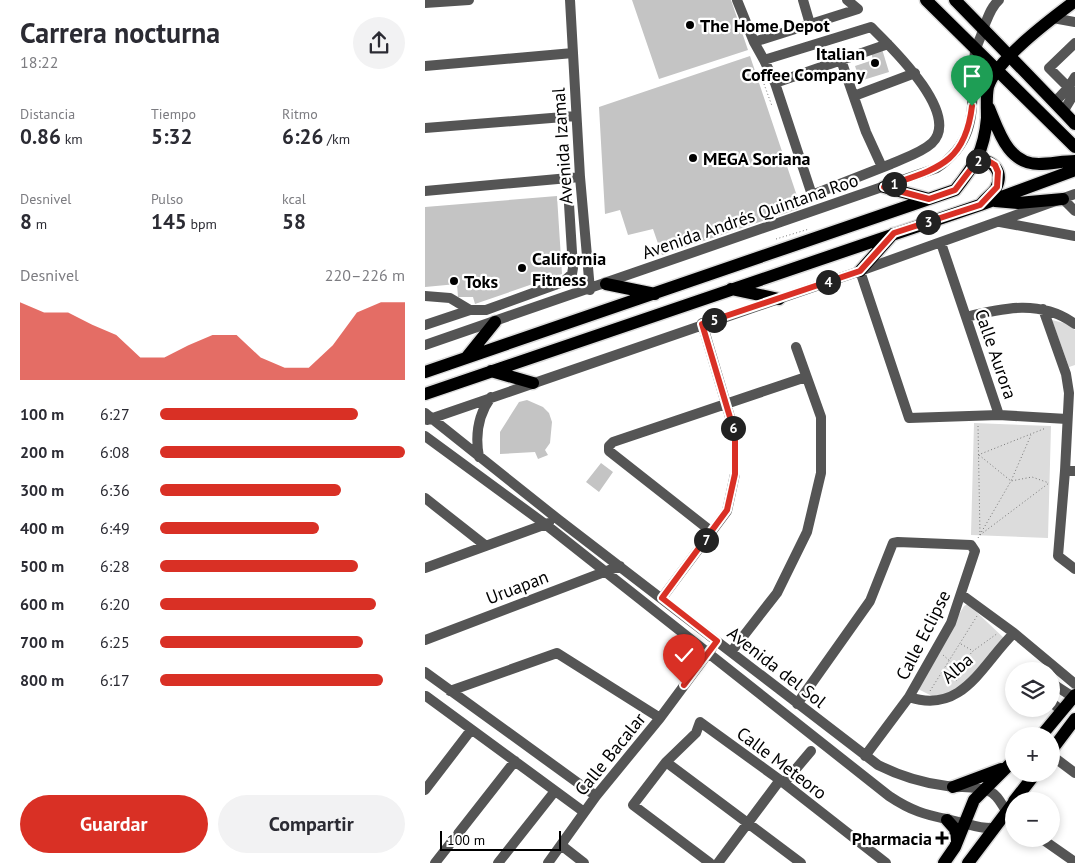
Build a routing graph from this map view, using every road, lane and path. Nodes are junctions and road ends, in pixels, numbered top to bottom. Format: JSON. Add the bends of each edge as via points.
{"nodes":[{"id":1,"x":469,"y":0,"type":"edge"},
{"id":2,"x":570,"y":0,"type":"edge"},
{"id":3,"x":803,"y":0,"type":"edge"},
{"id":4,"x":847,"y":0,"type":"edge"},
{"id":5,"x":926,"y":0,"type":"edge"},
{"id":6,"x":955,"y":0,"type":"edge"},
{"id":7,"x":999,"y":0,"type":"edge"},
{"id":8,"x":740,"y":1,"type":"edge"},
{"id":9,"x":1075,"y":1,"type":"edge"},
{"id":10,"x":425,"y":3,"type":"edge"},
{"id":11,"x":1053,"y":18,"type":"junction"},
{"id":12,"x":1075,"y":22,"type":"edge"},
{"id":13,"x":810,"y":24,"type":"junction"},
{"id":14,"x":983,"y":31,"type":"junction"},
{"id":15,"x":754,"y":42,"type":"junction"},
{"id":16,"x":1075,"y":43,"type":"edge"},
{"id":17,"x":888,"y":44,"type":"junction"},
{"id":18,"x":975,"y":51,"type":"junction"},
{"id":19,"x":573,"y":53,"type":"junction"},
{"id":20,"x":1011,"y":56,"type":"junction"},
{"id":21,"x":764,"y":60,"type":"junction"},
{"id":22,"x":841,"y":60,"type":"junction"},
{"id":23,"x":425,"y":66,"type":"edge"},
{"id":24,"x":997,"y":71,"type":"junction"},
{"id":25,"x":915,"y":73,"type":"junction"},
{"id":26,"x":1075,"y":77,"type":"edge"},
{"id":27,"x":764,"y":81,"type":"dead end"},
{"id":28,"x":775,"y":83,"type":"junction"},
{"id":29,"x":1072,"y":91,"type":"edge"},
{"id":30,"x":854,"y":96,"type":"junction"},
{"id":31,"x":988,"y":104,"type":"junction"},
{"id":32,"x":1059,"y":107,"type":"junction"},
{"id":33,"x":773,"y":108,"type":"dead end"},
{"id":34,"x":576,"y":116,"type":"junction"},
{"id":35,"x":1075,"y":123,"type":"edge"},
{"id":36,"x":425,"y":128,"type":"edge"},
{"id":37,"x":1075,"y":147,"type":"edge"},
{"id":38,"x":1075,"y":160,"type":"edge"},
{"id":39,"x":977,"y":161,"type":"junction"},
{"id":40,"x":882,"y":168,"type":"junction"},
{"id":41,"x":1075,"y":170,"type":"edge"},
{"id":42,"x":580,"y":178,"type":"junction"},
{"id":43,"x":884,"y":187,"type":"junction"},
{"id":44,"x":425,"y":191,"type":"edge"},
{"id":45,"x":812,"y":195,"type":"junction"},
{"id":46,"x":1069,"y":197,"type":"edge"},
{"id":47,"x":929,"y":199,"type":"junction"},
{"id":48,"x":993,"y":200,"type":"junction"},
{"id":49,"x":569,"y":204,"type":"dead end"},
{"id":50,"x":980,"y":205,"type":"junction"},
{"id":51,"x":818,"y":210,"type":"junction"},
{"id":52,"x":1075,"y":211,"type":"edge"},
{"id":53,"x":999,"y":222,"type":"junction"},
{"id":54,"x":810,"y":228,"type":"dead end"},
{"id":55,"x":894,"y":233,"type":"junction"},
{"id":56,"x":1075,"y":236,"type":"edge"},
{"id":57,"x":776,"y":240,"type":"dead end"},
{"id":58,"x":941,"y":243,"type":"junction"},
{"id":59,"x":860,"y":271,"type":"junction"},
{"id":60,"x":606,"y":284,"type":"junction"},
{"id":61,"x":731,"y":289,"type":"junction"},
{"id":62,"x":590,"y":290,"type":"junction"},
{"id":63,"x":655,"y":294,"type":"junction"},
{"id":64,"x":425,"y":296,"type":"edge"},
{"id":65,"x":779,"y":299,"type":"junction"},
{"id":66,"x":470,"y":310,"type":"junction"},
{"id":67,"x":1043,"y":310,"type":"junction"},
{"id":68,"x":966,"y":318,"type":"junction"},
{"id":69,"x":495,"y":322,"type":"junction"},
{"id":70,"x":702,"y":324,"type":"junction"},
{"id":71,"x":1075,"y":324,"type":"edge"},
{"id":72,"x":425,"y":325,"type":"edge"},
{"id":73,"x":425,"y":345,"type":"edge"},
{"id":74,"x":796,"y":347,"type":"dead end"},
{"id":75,"x":466,"y":358,"type":"junction"},
{"id":76,"x":491,"y":371,"type":"junction"},
{"id":77,"x":425,"y":372,"type":"edge"},
{"id":78,"x":1070,"y":373,"type":"edge"},
{"id":79,"x":806,"y":377,"type":"junction"},
{"id":80,"x":533,"y":383,"type":"junction"},
{"id":81,"x":425,"y":394,"type":"edge"},
{"id":82,"x":491,"y":397,"type":"junction"},
{"id":83,"x":726,"y":403,"type":"junction"},
{"id":84,"x":999,"y":415,"type":"junction"},
{"id":85,"x":427,"y":417,"type":"edge"},
{"id":86,"x":1067,"y":419,"type":"junction"},
{"id":87,"x":1042,"y":426,"type":"dead end"},
{"id":88,"x":1031,"y":434,"type":"junction"},
{"id":89,"x":427,"y":438,"type":"edge"},
{"id":90,"x":978,"y":455,"type":"junction"},
{"id":91,"x":479,"y":457,"type":"junction"},
{"id":92,"x":1070,"y":471,"type":"edge"},
{"id":93,"x":1011,"y":481,"type":"junction"},
{"id":94,"x":425,"y":498,"type":"edge"},
{"id":95,"x":559,"y":520,"type":"junction"},
{"id":96,"x":545,"y":524,"type":"junction"},
{"id":97,"x":712,"y":532,"type":"junction"},
{"id":98,"x":980,"y":535,"type":"junction"},
{"id":99,"x":486,"y":546,"type":"junction"},
{"id":100,"x":621,"y":566,"type":"junction"},
{"id":101,"x":425,"y":568,"type":"edge"},
{"id":102,"x":1075,"y":569,"type":"edge"},
{"id":103,"x":603,"y":572,"type":"junction"},
{"id":104,"x":962,"y":595,"type":"junction"},
{"id":105,"x":662,"y":598,"type":"junction"},
{"id":106,"x":978,"y":614,"type":"dead end"},
{"id":107,"x":1011,"y":637,"type":"junction"},
{"id":108,"x":425,"y":640,"type":"edge"},
{"id":109,"x":717,"y":641,"type":"junction"},
{"id":110,"x":961,"y":643,"type":"junction"},
{"id":111,"x":936,"y":650,"type":"junction"},
{"id":112,"x":973,"y":651,"type":"junction"},
{"id":113,"x":709,"y":652,"type":"junction"},
{"id":114,"x":731,"y":652,"type":"junction"},
{"id":115,"x":948,"y":658,"type":"junction"},
{"id":116,"x":958,"y":668,"type":"junction"},
{"id":117,"x":425,"y":672,"type":"edge"},
{"id":118,"x":437,"y":682,"type":"junction"},
{"id":119,"x":1060,"y":687,"type":"edge"},
{"id":120,"x":450,"y":691,"type":"junction"},
{"id":121,"x":1074,"y":692,"type":"edge"},
{"id":122,"x":957,"y":694,"type":"junction"},
{"id":123,"x":425,"y":697,"type":"edge"},
{"id":124,"x":909,"y":697,"type":"junction"},
{"id":125,"x":924,"y":700,"type":"junction"},
{"id":126,"x":797,"y":704,"type":"junction"},
{"id":127,"x":1062,"y":711,"type":"joint"},
{"id":128,"x":660,"y":718,"type":"junction"},
{"id":129,"x":1075,"y":718,"type":"edge"},
{"id":130,"x":824,"y":725,"type":"junction"},
{"id":131,"x":1049,"y":727,"type":"edge"},
{"id":132,"x":471,"y":730,"type":"junction"},
{"id":133,"x":813,"y":738,"type":"junction"},
{"id":134,"x":1060,"y":740,"type":"edge"},
{"id":135,"x":811,"y":751,"type":"dead end"},
{"id":136,"x":865,"y":756,"type":"junction"},
{"id":137,"x":1060,"y":760,"type":"edge"},
{"id":138,"x":515,"y":761,"type":"junction"},
{"id":139,"x":667,"y":762,"type":"junction"},
{"id":140,"x":1005,"y":765,"type":"edge"},
{"id":141,"x":1005,"y":769,"type":"edge"},
{"id":142,"x":1075,"y":773,"type":"edge"},
{"id":143,"x":782,"y":782,"type":"junction"},
{"id":144,"x":953,"y":787,"type":"junction"},
{"id":145,"x":425,"y":790,"type":"edge"},
{"id":146,"x":983,"y":790,"type":"junction"},
{"id":147,"x":555,"y":791,"type":"junction"},
{"id":148,"x":596,"y":796,"type":"junction"},
{"id":149,"x":1005,"y":810,"type":"edge"},
{"id":150,"x":584,"y":812,"type":"junction"},
{"id":151,"x":1005,"y":819,"type":"edge"},
{"id":152,"x":947,"y":820,"type":"junction"},
{"id":153,"x":747,"y":823,"type":"junction"},
{"id":154,"x":964,"y":823,"type":"junction"},
{"id":155,"x":994,"y":828,"type":"junction"},
{"id":156,"x":957,"y":841,"type":"junction"},
{"id":157,"x":561,"y":845,"type":"junction"},
{"id":158,"x":1052,"y":847,"type":"edge"},
{"id":159,"x":1072,"y":862,"type":"edge"},
{"id":160,"x":435,"y":863,"type":"edge"},
{"id":161,"x":498,"y":863,"type":"edge"},
{"id":162,"x":548,"y":863,"type":"edge"},
{"id":163,"x":584,"y":863,"type":"edge"},
{"id":164,"x":710,"y":863,"type":"edge"},
{"id":165,"x":718,"y":863,"type":"edge"},
{"id":166,"x":801,"y":863,"type":"edge"},
{"id":167,"x":886,"y":863,"type":"edge"},
{"id":168,"x":944,"y":863,"type":"edge"},
{"id":169,"x":968,"y":863,"type":"edge"}],
"edges":[{"from":1,"to":10,"type":"street"},
{"from":2,"to":19,"type":"street","name":"Avenida Izamal"},
{"from":3,"to":13,"type":"street"},
{"from":4,"to":13,"type":"street","via":[[858,9]]},
{"from":5,"to":18,"type":"main road"},
{"from":6,"to":14,"type":"main road"},
{"from":7,"to":14,"type":"street","name":"Avenida Andrés Quintana Roo"},
{"from":8,"to":15,"type":"street"},
{"from":9,"to":11,"type":"main road"},
{"from":11,"to":12,"type":"street"},
{"from":11,"to":20,"type":"main road"},
{"from":13,"to":15,"type":"street"},
{"from":14,"to":18,"type":"street","name":"Avenida Andrés Quintana Roo"},
{"from":14,"to":20,"type":"main road"},
{"from":15,"to":21,"type":"street"},
{"from":16,"to":29,"type":"street","via":[[1049,68]]},
{"from":17,"to":21,"type":"street","via":[[871,27]]},
{"from":17,"to":22,"type":"street"},
{"from":17,"to":25,"type":"street"},
{"from":18,"to":24,"type":"main road"},
{"from":18,"to":43,"type":"street","name":"Avenida Andrés Quintana Roo","via":[[970,122],[963,143],[950,159],[937,168]]},
{"from":19,"to":23,"type":"street"},
{"from":19,"to":34,"type":"street","name":"Avenida Izamal"},
{"from":20,"to":24,"type":"main road"},
{"from":20,"to":32,"type":"main road"},
{"from":21,"to":28,"type":"street"},
{"from":22,"to":28,"type":"street"},
{"from":22,"to":30,"type":"street"},
{"from":24,"to":31,"type":"main road","via":[[988,87]]},
{"from":24,"to":37,"type":"main road"},
{"from":25,"to":30,"type":"street"},
{"from":25,"to":40,"type":"street","via":[[932,103],[939,130],[932,143]]},
{"from":26,"to":29,"type":"street"},
{"from":27,"to":33,"type":"path"},
{"from":28,"to":45,"type":"street"},
{"from":29,"to":32,"type":"street"},
{"from":30,"to":40,"type":"street"},
{"from":31,"to":38,"type":"main road","via":[[1004,143],[1019,158],[1038,164]]},
{"from":31,"to":39,"type":"main road","via":[[985,135]]},
{"from":32,"to":35,"type":"main road"},
{"from":34,"to":36,"type":"street"},
{"from":34,"to":42,"type":"street","name":"Avenida Izamal"},
{"from":39,"to":47,"type":"main road","via":[[955,190]]},
{"from":39,"to":50,"type":"main road","via":[[990,162],[998,172],[997,187]]},
{"from":40,"to":45,"type":"street"},
{"from":41,"to":48,"type":"main road"},
{"from":42,"to":44,"type":"street"},
{"from":42,"to":62,"type":"street","name":"Avenida Izamal"},
{"from":43,"to":47,"type":"main road"},
{"from":43,"to":51,"type":"street","name":"Avenida Andrés Quintana Roo"},
{"from":45,"to":51,"type":"street"},
{"from":46,"to":48,"type":"main road","via":[[1018,203]]},
{"from":46,"to":52,"type":"street"},
{"from":46,"to":53,"type":"street"},
{"from":47,"to":63,"type":"main road"},
{"from":48,"to":50,"type":"main road"},
{"from":49,"to":66,"type":"street","via":[[572,274],[563,282],[486,310]]},
{"from":50,"to":55,"type":"main road"},
{"from":51,"to":60,"type":"street","name":"Avenida Andrés Quintana Roo"},
{"from":53,"to":56,"type":"street"},
{"from":53,"to":58,"type":"street"},
{"from":54,"to":57,"type":"path"},
{"from":55,"to":59,"type":"main road"},
{"from":55,"to":61,"type":"main road"},
{"from":58,"to":59,"type":"street"},
{"from":58,"to":68,"type":"street","name":"Calle Aurora"},
{"from":59,"to":65,"type":"street"},
{"from":59,"to":84,"type":"street","name":"Calle Aurora","via":[[909,418]]},
{"from":60,"to":62,"type":"street","name":"Avenida Andrés Quintana Roo"},
{"from":60,"to":63,"type":"main road"},
{"from":61,"to":65,"type":"main road"},
{"from":61,"to":76,"type":"main road"},
{"from":62,"to":69,"type":"street","name":"Avenida Andrés Quintana Roo"},
{"from":63,"to":75,"type":"main road"},
{"from":64,"to":66,"type":"street","via":[[450,298]]},
{"from":65,"to":70,"type":"street"},
{"from":66,"to":72,"type":"street"},
{"from":67,"to":68,"type":"street","via":[[1006,307]]},
{"from":67,"to":71,"type":"street"},
{"from":67,"to":78,"type":"street"},
{"from":68,"to":84,"type":"street","name":"Calle Aurora"},
{"from":69,"to":73,"type":"street","name":"Avenida Andrés Quintana Roo"},
{"from":69,"to":75,"type":"main road"},
{"from":70,"to":80,"type":"street"},
{"from":70,"to":83,"type":"street"},
{"from":74,"to":79,"type":"street"},
{"from":75,"to":77,"type":"main road"},
{"from":76,"to":80,"type":"main road"},
{"from":76,"to":81,"type":"main road"},
{"from":78,"to":86,"type":"street"},
{"from":79,"to":83,"type":"street"},
{"from":79,"to":114,"type":"street","via":[[821,417],[821,473],[807,532],[777,593]]},
{"from":80,"to":82,"type":"street"},
{"from":82,"to":85,"type":"street"},
{"from":82,"to":91,"type":"street","via":[[485,405],[475,438]]},
{"from":83,"to":97,"type":"street","via":[[735,434],[735,474],[727,510]]},
{"from":83,"to":97,"type":"street","via":[[609,446],[609,451]]},
{"from":84,"to":86,"type":"street"},
{"from":85,"to":91,"type":"street","name":"Avenida del Sol"},
{"from":86,"to":92,"type":"street"},
{"from":87,"to":88,"type":"path","via":[[1051,426]]},
{"from":88,"to":90,"type":"path"},
{"from":88,"to":93,"type":"path"},
{"from":89,"to":96,"type":"street","name":"Avenida del Sol"},
{"from":90,"to":93,"type":"path"},
{"from":90,"to":98,"type":"path"},
{"from":90,"to":98,"type":"path","via":[[978,423]]},
{"from":91,"to":95,"type":"street","name":"Avenida del Sol"},
{"from":92,"to":102,"type":"street","via":[[1059,556]]},
{"from":93,"to":98,"type":"path"},
{"from":93,"to":98,"type":"path","via":[[1032,477],[1049,483]]},
{"from":94,"to":99,"type":"street"},
{"from":95,"to":96,"type":"street"},
{"from":95,"to":100,"type":"street","name":"Avenida del Sol"},
{"from":96,"to":99,"type":"street"},
{"from":96,"to":103,"type":"street","name":"Avenida del Sol"},
{"from":97,"to":105,"type":"street"},
{"from":99,"to":101,"type":"street"},
{"from":100,"to":103,"type":"street","name":"Uruapan"},
{"from":100,"to":105,"type":"street","name":"Avenida del Sol"},
{"from":103,"to":108,"type":"street","name":"Uruapan"},
{"from":103,"to":113,"type":"street","name":"Avenida del Sol"},
{"from":104,"to":107,"type":"street"},
{"from":104,"to":111,"type":"street","name":"Calle Eclipse"},
{"from":104,"to":126,"type":"street","name":"Calle Eclipse","via":[[975,551],[971,545],[893,543],[870,601]]},
{"from":105,"to":109,"type":"street","name":"Avenida del Sol"},
{"from":106,"to":110,"type":"path"},
{"from":107,"to":112,"type":"path","via":[[999,632]]},
{"from":107,"to":121,"type":"street"},
{"from":107,"to":122,"type":"street","name":"Alba"},
{"from":109,"to":113,"type":"street","name":"Calle Bacalar"},
{"from":109,"to":114,"type":"street","name":"Avenida del Sol"},
{"from":110,"to":112,"type":"path"},
{"from":110,"to":115,"type":"path"},
{"from":111,"to":115,"type":"path"},
{"from":111,"to":124,"type":"street","name":"Calle Eclipse"},
{"from":112,"to":116,"type":"path"},
{"from":113,"to":128,"type":"street","name":"Calle Bacalar"},
{"from":113,"to":133,"type":"street","name":"Avenida del Sol"},
{"from":114,"to":126,"type":"street","name":"Avenida del Sol"},
{"from":115,"to":116,"type":"path"},
{"from":115,"to":125,"type":"path"},
{"from":116,"to":122,"type":"path"},
{"from":116,"to":122,"type":"path"},
{"from":117,"to":118,"type":"street"},
{"from":118,"to":120,"type":"street"},
{"from":118,"to":123,"type":"street"},
{"from":119,"to":121,"type":"street"},
{"from":120,"to":128,"type":"street","via":[[557,653]]},
{"from":120,"to":148,"type":"street"},
{"from":121,"to":127,"type":"main road"},
{"from":122,"to":125,"type":"street","name":"Alba"},
{"from":123,"to":132,"type":"street"},
{"from":124,"to":125,"type":"street","name":"Alba"},
{"from":124,"to":136,"type":"street","name":"Calle Eclipse"},
{"from":126,"to":130,"type":"street","name":"Avenida del Sol"},
{"from":127,"to":131,"type":"main road"},
{"from":128,"to":148,"type":"street","name":"Calle Bacalar"},
{"from":129,"to":134,"type":"main road"},
{"from":130,"to":133,"type":"street"},
{"from":130,"to":136,"type":"street","name":"Avenida del Sol"},
{"from":132,"to":138,"type":"street"},
{"from":132,"to":145,"type":"street"},
{"from":133,"to":152,"type":"street","name":"Avenida del Sol","via":[[908,809]]},
{"from":135,"to":143,"type":"street"},
{"from":136,"to":144,"type":"street","name":"Avenida del Sol","via":[[899,776]]},
{"from":137,"to":142,"type":"street"},
{"from":138,"to":147,"type":"street"},
{"from":138,"to":160,"type":"street"},
{"from":139,"to":143,"type":"street","name":"Calle Meteoro","via":[[696,733],[700,722]]},
{"from":139,"to":153,"type":"street"},
{"from":139,"to":164,"type":"street","name":"Calle Meteoro","via":[[633,805]]},
{"from":140,"to":144,"type":"main road"},
{"from":141,"to":146,"type":"main road"},
{"from":143,"to":153,"type":"street"},
{"from":143,"to":167,"type":"street","name":"Calle Meteoro"},
{"from":144,"to":146,"type":"street","name":"Avenida del Sol"},
{"from":146,"to":149,"type":"street","via":[[996,796]]},
{"from":146,"to":154,"type":"main road","via":[[970,807]]},
{"from":147,"to":150,"type":"street"},
{"from":147,"to":161,"type":"street"},
{"from":148,"to":150,"type":"street","name":"Calle Bacalar"},
{"from":150,"to":157,"type":"street","name":"Calle Bacalar"},
{"from":151,"to":155,"type":"main road"},
{"from":152,"to":154,"type":"street","name":"Avenida del Sol"},
{"from":152,"to":156,"type":"main road","via":[[955,829]]},
{"from":153,"to":165,"type":"street"},
{"from":153,"to":166,"type":"street"},
{"from":154,"to":155,"type":"street","name":"Avenida del Sol"},
{"from":154,"to":156,"type":"main road"},
{"from":155,"to":169,"type":"main road"},
{"from":156,"to":168,"type":"main road"},
{"from":157,"to":162,"type":"street","name":"Calle Bacalar"},
{"from":157,"to":163,"type":"street"},
{"from":158,"to":159,"type":"street"}]}
